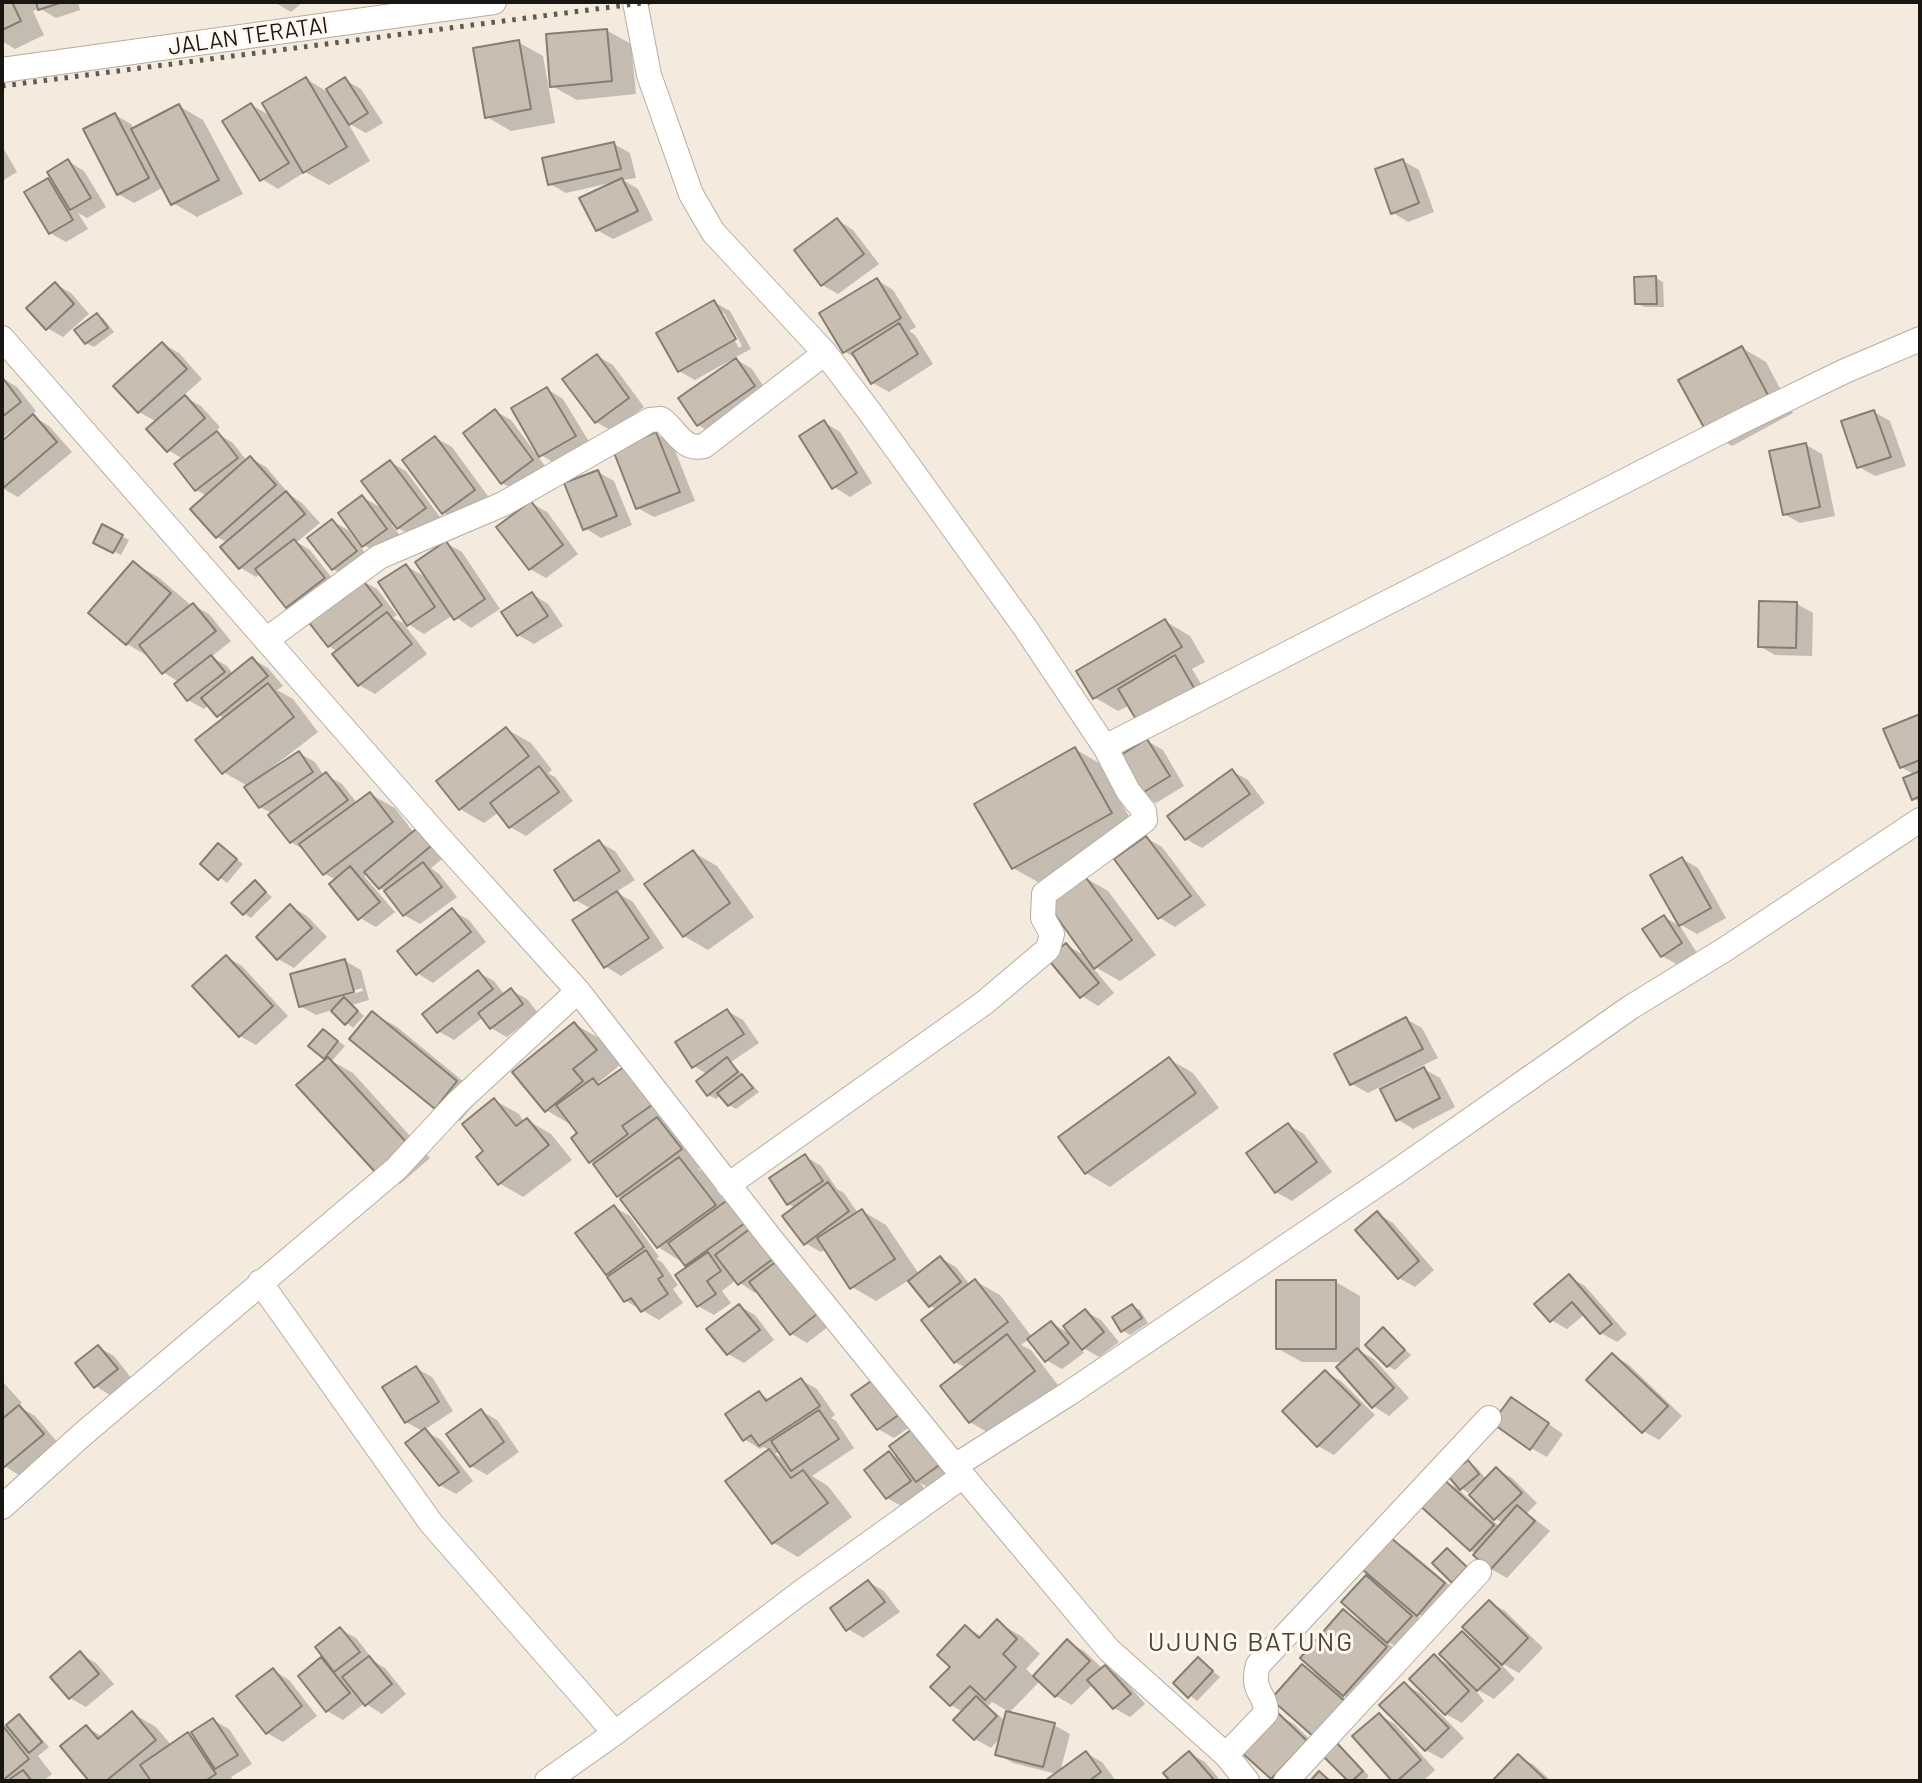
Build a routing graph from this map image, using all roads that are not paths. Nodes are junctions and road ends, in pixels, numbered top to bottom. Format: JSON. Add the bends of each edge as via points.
{"nodes":[{"id":1,"x":494,"y":2,"type":"edge"},
{"id":2,"x":635,"y":2,"type":"edge"},
{"id":3,"x":2,"y":69,"type":"edge"},
{"id":4,"x":2,"y":338,"type":"edge"},
{"id":5,"x":1920,"y":339,"type":"edge"},
{"id":6,"x":825,"y":353,"type":"junction"},
{"id":7,"x":266,"y":640,"type":"junction"},
{"id":8,"x":1105,"y":747,"type":"junction"},
{"id":9,"x":1920,"y":820,"type":"edge"},
{"id":10,"x":578,"y":991,"type":"junction"},
{"id":11,"x":728,"y":1185,"type":"junction"},
{"id":12,"x":260,"y":1282,"type":"junction"},
{"id":13,"x":1489,"y":1419,"type":"dead end"},
{"id":14,"x":959,"y":1471,"type":"junction"},
{"id":15,"x":2,"y":1507,"type":"edge"},
{"id":16,"x":1479,"y":1572,"type":"dead end"},
{"id":17,"x":615,"y":1733,"type":"junction"},
{"id":18,"x":1226,"y":1755,"type":"junction"},
{"id":19,"x":547,"y":1781,"type":"edge"},
{"id":20,"x":1247,"y":1781,"type":"edge"},
{"id":21,"x":1286,"y":1781,"type":"edge"}],
"edges":[{"from":1,"to":3,"type":"street","name":"JALAN TERATAI"},
{"from":2,"to":6,"type":"street","via":[[649,75],[691,194],[712,232]]},
{"from":4,"to":7,"type":"street"},
{"from":5,"to":8,"type":"street","via":[[1740,422]]},
{"from":6,"to":7,"type":"street","via":[[704,446],[684,443],[662,418],[650,420],[503,504],[380,557]]},
{"from":6,"to":8,"type":"street","via":[[1019,618]]},
{"from":7,"to":10,"type":"street"},
{"from":8,"to":11,"type":"street","via":[[1145,820],[1044,894],[1043,918],[1052,934],[1048,949],[984,1003]]},
{"from":9,"to":14,"type":"street","via":[[1631,1007]]},
{"from":10,"to":11,"type":"street"},
{"from":10,"to":12,"type":"street","via":[[458,1102],[396,1170]]},
{"from":11,"to":14,"type":"street"},
{"from":12,"to":15,"type":"street"},
{"from":12,"to":17,"type":"street","via":[[431,1523]]},
{"from":13,"to":18,"type":"street","via":[[1258,1665],[1257,1692],[1266,1713]]},
{"from":14,"to":17,"type":"street"},
{"from":14,"to":18,"type":"street","via":[[1109,1650]]},
{"from":16,"to":21,"type":"street"},
{"from":17,"to":19,"type":"street"},
{"from":18,"to":20,"type":"street"}]}
